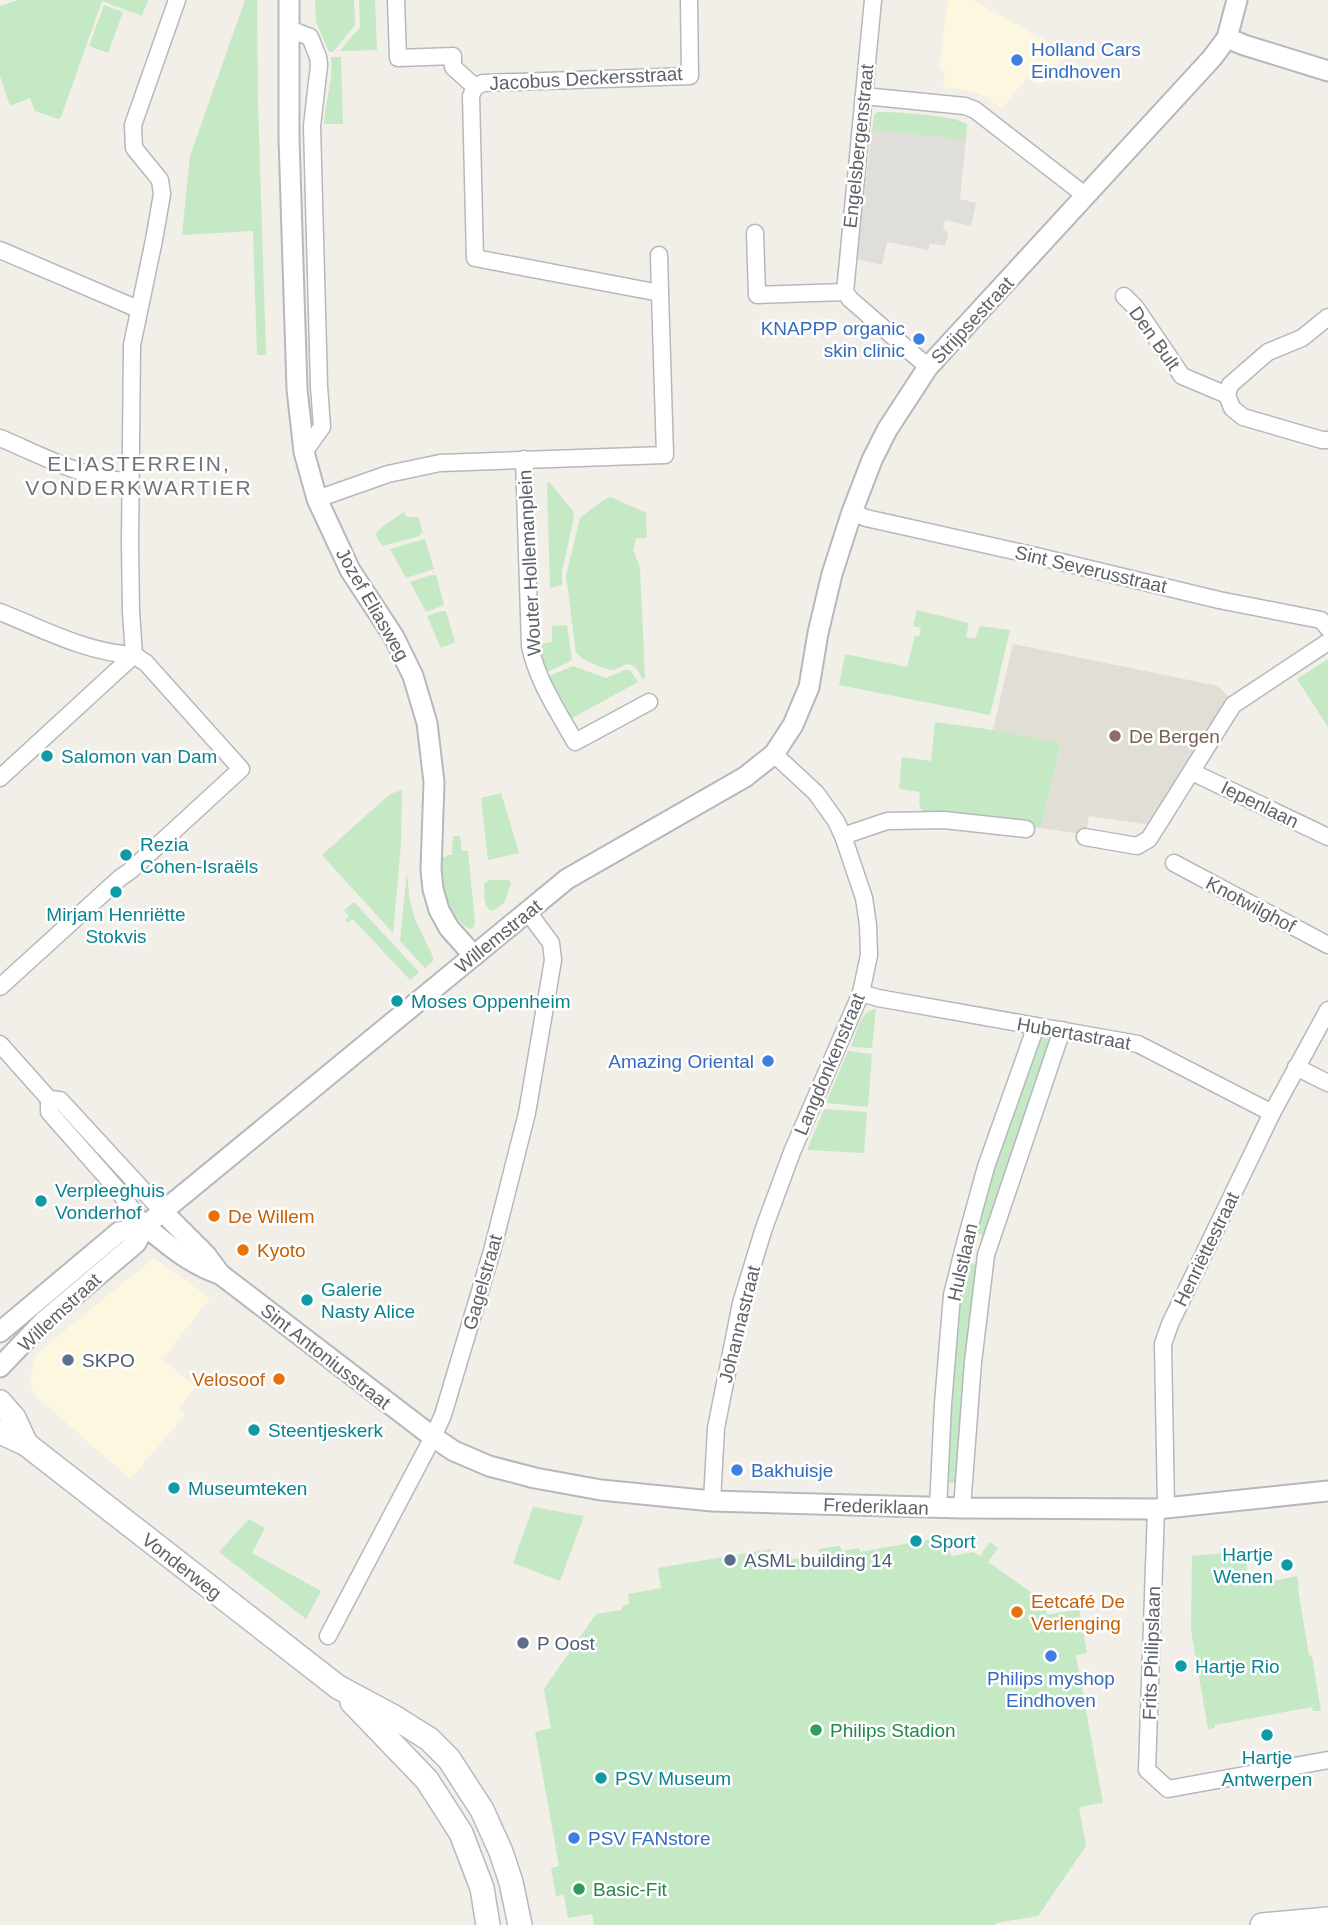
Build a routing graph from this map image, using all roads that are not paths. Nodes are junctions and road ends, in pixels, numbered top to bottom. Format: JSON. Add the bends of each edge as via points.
{"nodes":[{"id":1,"x":177,"y":0,"type":"edge"},
{"id":2,"x":289,"y":0,"type":"edge"},
{"id":3,"x":396,"y":0,"type":"edge"},
{"id":4,"x":689,"y":0,"type":"edge"},
{"id":5,"x":873,"y":0,"type":"edge"},
{"id":6,"x":1237,"y":0,"type":"edge"},
{"id":7,"x":289,"y":29,"type":"junction"},
{"id":8,"x":1227,"y":38,"type":"junction"},
{"id":9,"x":1328,"y":71,"type":"edge"},
{"id":10,"x":475,"y":87,"type":"junction"},
{"id":11,"x":863,"y":96,"type":"junction"},
{"id":12,"x":1086,"y":196,"type":"junction"},
{"id":13,"x":755,"y":233,"type":"dead end"},
{"id":14,"x":0,"y":250,"type":"edge"},
{"id":15,"x":659,"y":255,"type":"dead end"},
{"id":16,"x":845,"y":292,"type":"junction"},
{"id":17,"x":660,"y":293,"type":"junction"},
{"id":18,"x":1124,"y":296,"type":"dead end"},
{"id":19,"x":138,"y":309,"type":"junction"},
{"id":20,"x":1328,"y":317,"type":"edge"},
{"id":21,"x":928,"y":367,"type":"junction"},
{"id":22,"x":1227,"y":395,"type":"junction"},
{"id":23,"x":0,"y":438,"type":"edge"},
{"id":24,"x":1328,"y":440,"type":"edge"},
{"id":25,"x":304,"y":452,"type":"junction"},
{"id":26,"x":524,"y":459,"type":"junction"},
{"id":27,"x":130,"y":481,"type":"junction"},
{"id":28,"x":317,"y":499,"type":"junction"},
{"id":29,"x":852,"y":512,"type":"junction"},
{"id":30,"x":0,"y":612,"type":"edge"},
{"id":31,"x":1328,"y":628,"type":"edge"},
{"id":32,"x":1328,"y":642,"type":"edge"},
{"id":33,"x":134,"y":655,"type":"junction"},
{"id":34,"x":649,"y":702,"type":"dead end"},
{"id":35,"x":774,"y":754,"type":"junction"},
{"id":36,"x":1192,"y":772,"type":"junction"},
{"id":37,"x":0,"y":778,"type":"edge"},
{"id":38,"x":1026,"y":830,"type":"dead end"},
{"id":39,"x":843,"y":836,"type":"junction"},
{"id":40,"x":1328,"y":837,"type":"edge"},
{"id":41,"x":1086,"y":838,"type":"dead end"},
{"id":42,"x":1174,"y":863,"type":"dead end"},
{"id":43,"x":528,"y":912,"type":"junction"},
{"id":44,"x":1328,"y":945,"type":"edge"},
{"id":45,"x":474,"y":956,"type":"junction"},
{"id":46,"x":0,"y":987,"type":"edge"},
{"id":47,"x":861,"y":993,"type":"junction"},
{"id":48,"x":1328,"y":1010,"type":"edge"},
{"id":49,"x":1036,"y":1026,"type":"junction"},
{"id":50,"x":1062,"y":1030,"type":"junction"},
{"id":51,"x":0,"y":1044,"type":"edge"},
{"id":52,"x":1296,"y":1067,"type":"junction"},
{"id":53,"x":1328,"y":1083,"type":"edge"},
{"id":54,"x":49,"y":1099,"type":"junction"},
{"id":55,"x":1272,"y":1113,"type":"junction"},
{"id":56,"x":792,"y":1152,"type":"joint"},
{"id":57,"x":163,"y":1212,"type":"junction"},
{"id":58,"x":145,"y":1226,"type":"junction"},
{"id":59,"x":219,"y":1274,"type":"junction"},
{"id":60,"x":0,"y":1332,"type":"edge"},
{"id":61,"x":0,"y":1367,"type":"edge"},
{"id":62,"x":0,"y":1402,"type":"edge"},
{"id":63,"x":0,"y":1432,"type":"edge"},
{"id":64,"x":433,"y":1437,"type":"junction"},
{"id":65,"x":26,"y":1444,"type":"junction"},
{"id":66,"x":1328,"y":1491,"type":"edge"},
{"id":67,"x":712,"y":1501,"type":"junction"},
{"id":68,"x":938,"y":1508,"type":"junction"},
{"id":69,"x":962,"y":1508,"type":"junction"},
{"id":70,"x":1161,"y":1509,"type":"junction"},
{"id":71,"x":328,"y":1636,"type":"dead end"},
{"id":72,"x":338,"y":1687,"type":"junction"},
{"id":73,"x":1328,"y":1760,"type":"edge"},
{"id":74,"x":1328,"y":1919,"type":"edge"},
{"id":75,"x":488,"y":1925,"type":"edge"},
{"id":76,"x":520,"y":1925,"type":"edge"},
{"id":77,"x":1262,"y":1925,"type":"edge"}],
"edges":[{"from":1,"to":19,"type":"street","via":[[133,125],[134,148],[160,180],[162,194]]},
{"from":2,"to":7,"type":"street","name":"Jozef Eliasweg"},
{"from":3,"to":10,"type":"street","via":[[398,58],[453,56],[453,67]]},
{"from":4,"to":10,"type":"street","name":"Jacobus Deckersstraat","via":[[690,76],[483,83]]},
{"from":5,"to":11,"type":"street","name":"Engelsbergenstraat"},
{"from":6,"to":8,"type":"street"},
{"from":7,"to":25,"type":"street","name":"Jozef Eliasweg","via":[[297,389]]},
{"from":7,"to":25,"type":"street","via":[[310,37],[319,65],[312,126],[322,427]]},
{"from":8,"to":9,"type":"street"},
{"from":8,"to":12,"type":"street","name":"Strijpsestraat"},
{"from":10,"to":17,"type":"street","name":"Jacobus Deckersstraat","via":[[471,96],[475,258]]},
{"from":11,"to":12,"type":"street","via":[[975,110]]},
{"from":11,"to":16,"type":"street","name":"Engelsbergenstraat"},
{"from":12,"to":21,"type":"street","name":"Strijpsestraat"},
{"from":13,"to":16,"type":"street","via":[[757,295]]},
{"from":14,"to":19,"type":"street"},
{"from":15,"to":17,"type":"street"},
{"from":16,"to":21,"type":"street"},
{"from":17,"to":26,"type":"street","via":[[665,455]]},
{"from":18,"to":22,"type":"street","name":"Den Bult","via":[[1182,376]]},
{"from":19,"to":27,"type":"street","via":[[131,345]]},
{"from":20,"to":22,"type":"street","via":[[1302,338],[1268,352],[1230,384]]},
{"from":21,"to":29,"type":"street","name":"Strijpsestraat","via":[[887,430]]},
{"from":22,"to":24,"type":"street","name":"Den Bult","via":[[1232,408],[1243,417]]},
{"from":23,"to":27,"type":"street","via":[[82,472]]},
{"from":25,"to":28,"type":"street","name":"Jozef Eliasweg"},
{"from":26,"to":28,"type":"street","via":[[440,463],[388,474]]},
{"from":26,"to":34,"type":"street","name":"Wouter Hollemanplein","via":[[530,646],[540,678],[575,742]]},
{"from":27,"to":33,"type":"street"},
{"from":28,"to":45,"type":"street","name":"Jozef Eliasweg","via":[[350,570],[394,637],[413,676],[426,723],[434,782],[433,889],[449,928]]},
{"from":29,"to":31,"type":"street","name":"Sint Severusstraat","via":[[1321,620]]},
{"from":29,"to":35,"type":"street","name":"Strijpsestraat","via":[[832,574],[809,687]]},
{"from":30,"to":33,"type":"street","via":[[80,644]]},
{"from":32,"to":36,"type":"street","via":[[1233,705]]},
{"from":33,"to":37,"type":"street"},
{"from":33,"to":46,"type":"street","via":[[241,769]]},
{"from":35,"to":39,"type":"street","name":"Langdonkenstraat","via":[[817,793]]},
{"from":35,"to":43,"type":"street","name":"Willemstraat","via":[[745,777],[567,879]]},
{"from":36,"to":40,"type":"street","name":"Iepenlaan"},
{"from":36,"to":41,"type":"street","via":[[1149,839],[1137,846]]},
{"from":38,"to":39,"type":"street","via":[[944,820],[887,821]]},
{"from":39,"to":47,"type":"street","name":"Langdonkenstraat","via":[[868,925],[869,955]]},
{"from":42,"to":44,"type":"street","name":"Knotwilghof"},
{"from":43,"to":45,"type":"street","name":"Willemstraat"},
{"from":43,"to":64,"type":"street","name":"Gagelstraat","via":[[553,947],[553,960],[527,1113],[492,1251]]},
{"from":45,"to":57,"type":"street","name":"Willemstraat"},
{"from":47,"to":49,"type":"street","name":"Hubertastraat"},
{"from":47,"to":56,"type":"street","name":"Langdonkenstraat"},
{"from":48,"to":52,"type":"street","name":"Henriëttestraat"},
{"from":49,"to":50,"type":"street","name":"Hubertastraat"},
{"from":49,"to":68,"type":"street","name":"Hulstlaan","via":[[986,1167],[952,1295]]},
{"from":50,"to":55,"type":"street","name":"Hubertastraat","via":[[1138,1044]]},
{"from":50,"to":69,"type":"street","name":"Hulstlaan","via":[[986,1255],[972,1362]]},
{"from":51,"to":54,"type":"street"},
{"from":52,"to":53,"type":"street"},
{"from":52,"to":55,"type":"street","name":"Henriëttestraat"},
{"from":54,"to":57,"type":"street","via":[[60,1100]]},
{"from":54,"to":58,"type":"street","via":[[49,1112]]},
{"from":55,"to":70,"type":"street","name":"Henriëttestraat","via":[[1163,1344]]},
{"from":56,"to":67,"type":"street","name":"Johannastraat","via":[[741,1303],[716,1428]]},
{"from":57,"to":58,"type":"street","name":"Willemstraat"},
{"from":57,"to":59,"type":"street","name":"Sint Antoniusstraat"},
{"from":58,"to":59,"type":"street","name":"Sint Antoniusstraat","via":[[202,1268]]},
{"from":58,"to":60,"type":"street","name":"Willemstraat","via":[[119,1231]]},
{"from":58,"to":61,"type":"street","name":"Willemstraat","via":[[136,1243],[44,1321]]},
{"from":59,"to":64,"type":"street","name":"Sint Antoniusstraat"},
{"from":62,"to":65,"type":"main road","name":"Vonderweg"},
{"from":63,"to":65,"type":"main road","name":"Vonderweg"},
{"from":64,"to":67,"type":"street","name":"Frederiklaan","via":[[489,1466],[535,1478]]},
{"from":64,"to":71,"type":"street","name":"Gagelstraat"},
{"from":65,"to":72,"type":"main road","name":"Vonderweg"},
{"from":66,"to":70,"type":"street","name":"Frederiklaan"},
{"from":67,"to":68,"type":"street","name":"Frederiklaan"},
{"from":68,"to":69,"type":"street","name":"Frederiklaan"},
{"from":69,"to":70,"type":"street","name":"Frederiklaan"},
{"from":70,"to":73,"type":"street","name":"Frits Philipslaan","via":[[1147,1770],[1168,1789]]},
{"from":72,"to":75,"type":"main road","name":"Vonderweg","via":[[428,1780],[461,1833],[482,1888]]},
{"from":72,"to":76,"type":"main road","name":"Vonderweg","via":[[429,1739],[449,1759],[482,1810],[500,1852]]},
{"from":74,"to":77,"type":"main road"}]}
